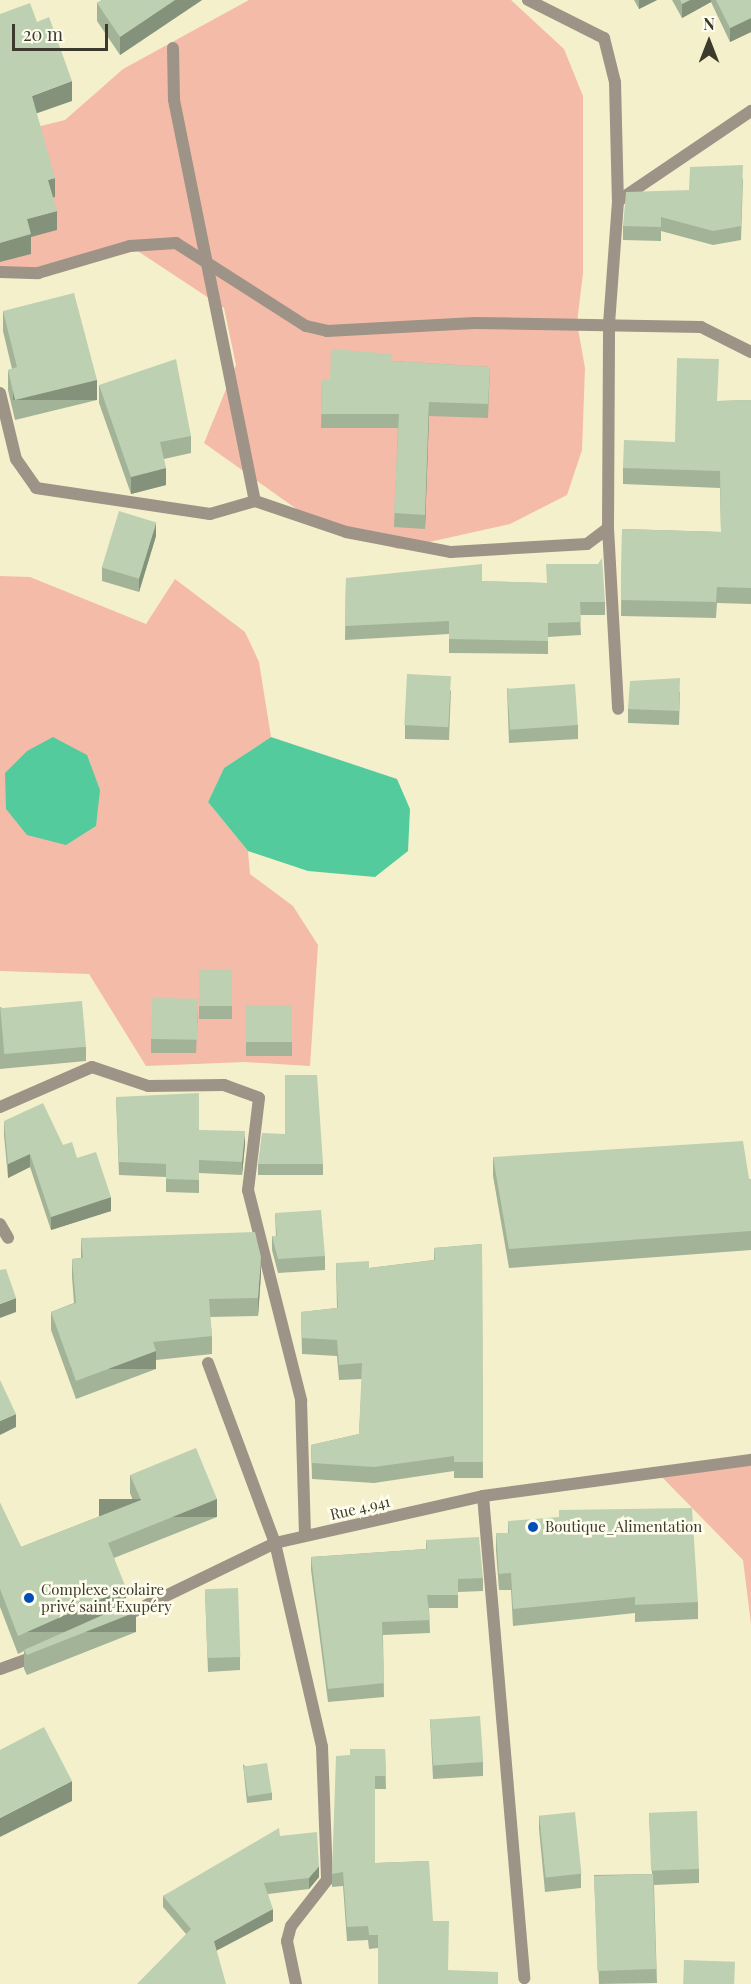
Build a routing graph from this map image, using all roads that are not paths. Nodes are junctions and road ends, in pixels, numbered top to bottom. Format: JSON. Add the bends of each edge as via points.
{"nodes":[{"id":1,"x":528,"y":0,"type":"edge"},
{"id":2,"x":172,"y":48,"type":"dead end"},
{"id":3,"x":751,"y":111,"type":"edge"},
{"id":4,"x":618,"y":201,"type":"junction"},
{"id":5,"x":203,"y":255,"type":"junction"},
{"id":6,"x":0,"y":272,"type":"edge"},
{"id":7,"x":609,"y":324,"type":"junction"},
{"id":8,"x":751,"y":352,"type":"edge"},
{"id":9,"x":0,"y":393,"type":"edge"},
{"id":10,"x":255,"y":501,"type":"junction"},
{"id":11,"x":608,"y":528,"type":"junction"},
{"id":12,"x":618,"y":709,"type":"dead end"},
{"id":13,"x":0,"y":1107,"type":"edge"},
{"id":14,"x":0,"y":1224,"type":"edge"},
{"id":15,"x":8,"y":1238,"type":"dead end"},
{"id":16,"x":208,"y":1363,"type":"dead end"},
{"id":17,"x":751,"y":1460,"type":"edge"},
{"id":18,"x":483,"y":1496,"type":"junction"},
{"id":19,"x":305,"y":1536,"type":"junction"},
{"id":20,"x":275,"y":1543,"type":"junction"},
{"id":21,"x":105,"y":1625,"type":"edge"},
{"id":22,"x":51,"y":1651,"type":"edge"},
{"id":23,"x":0,"y":1669,"type":"edge"},
{"id":24,"x":524,"y":1978,"type":"dead end"},
{"id":25,"x":296,"y":1984,"type":"edge"}],
"edges":[{"from":1,"to":4,"type":"street","via":[[604,38],[615,82]]},
{"from":2,"to":5,"type":"street","via":[[174,100]]},
{"from":3,"to":4,"type":"street"},
{"from":4,"to":7,"type":"street"},
{"from":5,"to":6,"type":"street","via":[[176,243],[130,246],[38,273]]},
{"from":5,"to":7,"type":"street","via":[[306,326],[327,331]]},
{"from":5,"to":10,"type":"street"},
{"from":7,"to":8,"type":"street","via":[[701,327]]},
{"from":7,"to":11,"type":"street"},
{"from":9,"to":10,"type":"street","via":[[16,459],[24,477],[36,488],[210,514]]},
{"from":10,"to":11,"type":"street","via":[[346,532],[451,552],[587,544]]},
{"from":11,"to":12,"type":"street"},
{"from":13,"to":19,"type":"street","via":[[92,1067],[148,1086],[224,1085],[259,1098],[248,1190],[301,1400]]},
{"from":14,"to":15,"type":"street"},
{"from":16,"to":20,"type":"street"},
{"from":17,"to":18,"type":"street","name":"Rue 4.941"},
{"from":18,"to":19,"type":"street","name":"Rue 4.941"},
{"from":18,"to":24,"type":"street"},
{"from":19,"to":20,"type":"street","name":"Rue 4.941"},
{"from":20,"to":21,"type":"street","name":"Rue 4.941"},
{"from":20,"to":25,"type":"street","via":[[322,1747],[327,1847],[325,1886],[291,1926],[287,1941]]},
{"from":22,"to":23,"type":"street"}]}
